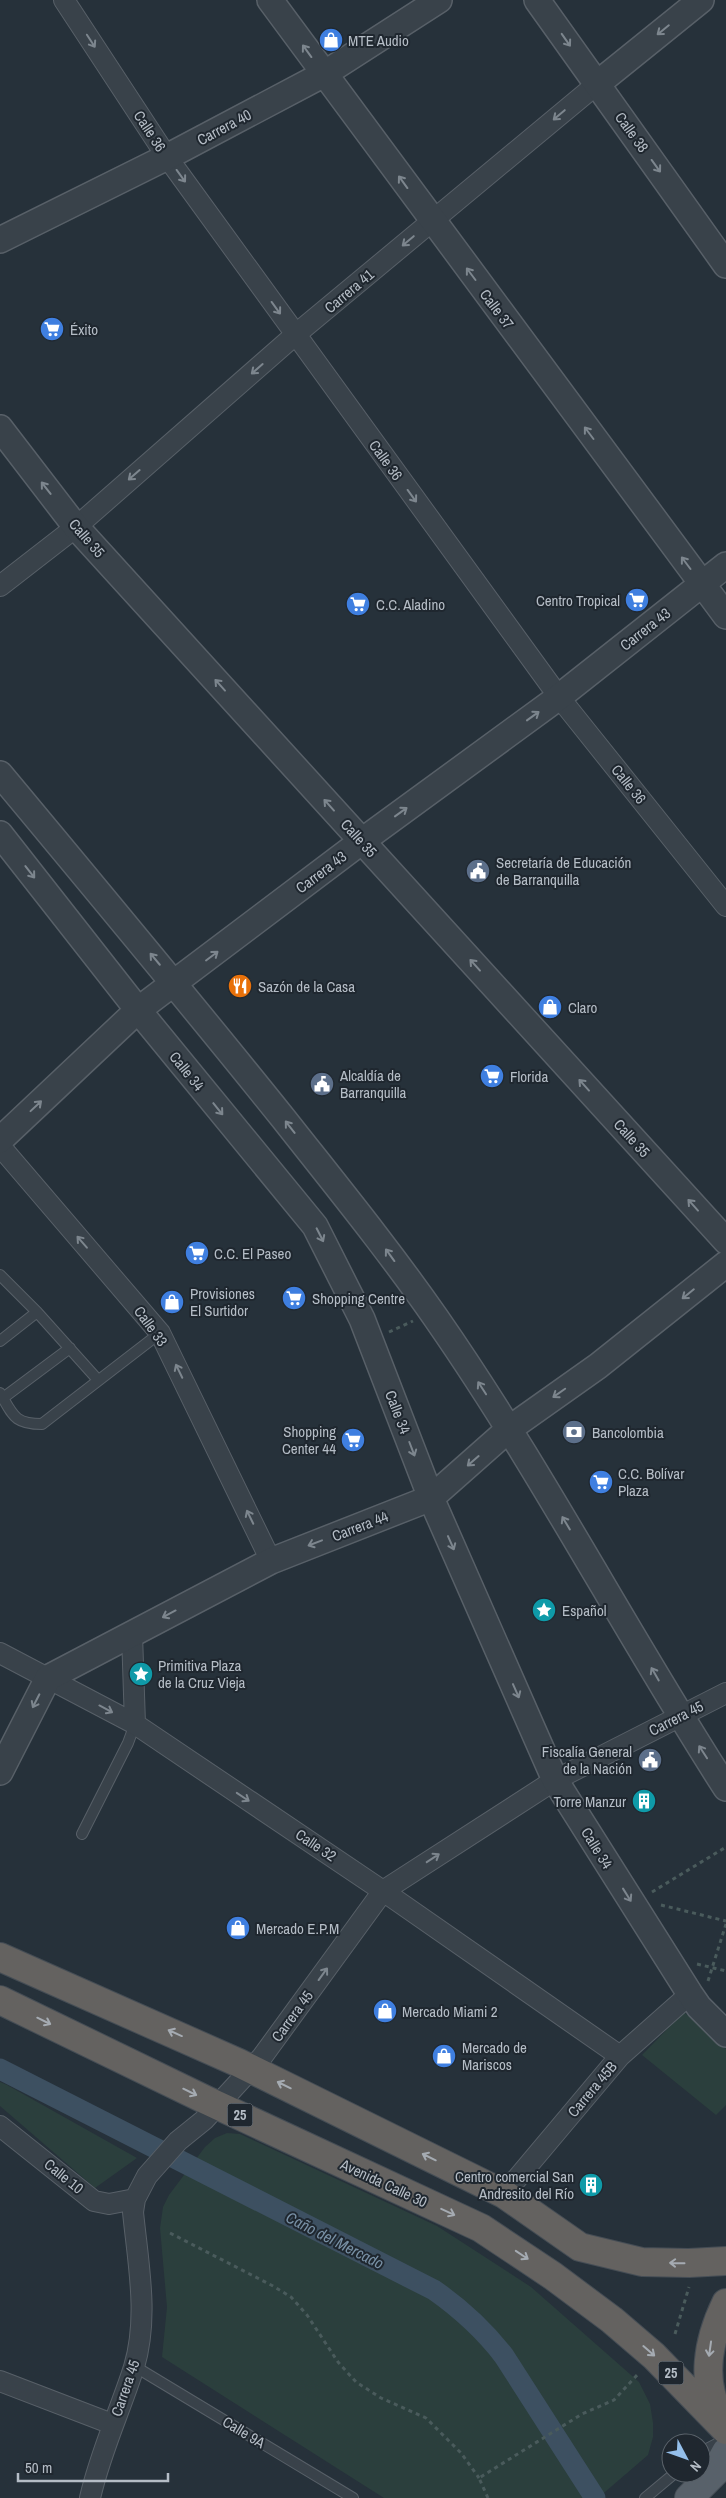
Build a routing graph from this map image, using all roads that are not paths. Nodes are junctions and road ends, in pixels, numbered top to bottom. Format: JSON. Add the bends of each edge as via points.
{"nodes":[{"id":1,"x":64,"y":0,"type":"edge"},
{"id":2,"x":270,"y":0,"type":"edge"},
{"id":3,"x":439,"y":0,"type":"edge"},
{"id":4,"x":537,"y":0,"type":"edge"},
{"id":5,"x":701,"y":0,"type":"edge"},
{"id":6,"x":324,"y":74,"type":"junction"},
{"id":7,"x":597,"y":84,"type":"junction"},
{"id":8,"x":167,"y":157,"type":"junction"},
{"id":9,"x":432,"y":221,"type":"junction"},
{"id":10,"x":0,"y":240,"type":"edge"},
{"id":11,"x":726,"y":265,"type":"edge"},
{"id":12,"x":295,"y":335,"type":"junction"},
{"id":13,"x":0,"y":428,"type":"edge"},
{"id":14,"x":76,"y":526,"type":"junction"},
{"id":15,"x":726,"y":565,"type":"edge"},
{"id":16,"x":701,"y":584,"type":"junction"},
{"id":17,"x":0,"y":586,"type":"edge"},
{"id":18,"x":726,"y":616,"type":"edge"},
{"id":19,"x":559,"y":697,"type":"junction"},
{"id":20,"x":0,"y":774,"type":"edge"},
{"id":21,"x":0,"y":834,"type":"edge"},
{"id":22,"x":362,"y":841,"type":"junction"},
{"id":23,"x":726,"y":906,"type":"edge"},
{"id":24,"x":176,"y":983,"type":"junction"},
{"id":25,"x":138,"y":1010,"type":"junction"},
{"id":26,"x":0,"y":1140,"type":"edge"},
{"id":27,"x":0,"y":1146,"type":"edge"},
{"id":28,"x":726,"y":1241,"type":"edge"},
{"id":29,"x":726,"y":1264,"type":"edge"},
{"id":30,"x":0,"y":1275,"type":"edge"},
{"id":31,"x":37,"y":1312,"type":"junction"},
{"id":32,"x":160,"y":1333,"type":"junction"},
{"id":33,"x":0,"y":1341,"type":"edge"},
{"id":34,"x":70,"y":1348,"type":"junction"},
{"id":35,"x":98,"y":1380,"type":"junction"},
{"id":36,"x":2,"y":1395,"type":"edge"},
{"id":37,"x":509,"y":1429,"type":"junction"},
{"id":38,"x":431,"y":1498,"type":"junction"},
{"id":39,"x":271,"y":1561,"type":"junction"},
{"id":40,"x":132,"y":1634,"type":"junction"},
{"id":41,"x":0,"y":1653,"type":"edge"},
{"id":42,"x":48,"y":1678,"type":"junction"},
{"id":43,"x":726,"y":1693,"type":"edge"},
{"id":44,"x":680,"y":1716,"type":"junction"},
{"id":45,"x":135,"y":1724,"type":"junction"},
{"id":46,"x":0,"y":1772,"type":"edge"},
{"id":47,"x":555,"y":1780,"type":"junction"},
{"id":48,"x":726,"y":1788,"type":"edge"},
{"id":49,"x":82,"y":1834,"type":"dead end"},
{"id":50,"x":383,"y":1891,"type":"junction"},
{"id":51,"x":0,"y":1957,"type":"edge"},
{"id":52,"x":0,"y":2000,"type":"edge"},
{"id":53,"x":694,"y":2000,"type":"junction"},
{"id":54,"x":724,"y":2030,"type":"edge"},
{"id":55,"x":620,"y":2056,"type":"junction"},
{"id":56,"x":251,"y":2069,"type":"junction"},
{"id":57,"x":217,"y":2105,"type":"junction"},
{"id":58,"x":0,"y":2126,"type":"edge"},
{"id":59,"x":504,"y":2194,"type":"junction"},
{"id":60,"x":135,"y":2199,"type":"junction"},
{"id":61,"x":726,"y":2261,"type":"edge"},
{"id":62,"x":726,"y":2303,"type":"edge"},
{"id":63,"x":134,"y":2366,"type":"junction"},
{"id":64,"x":0,"y":2381,"type":"edge"},
{"id":65,"x":112,"y":2424,"type":"junction"},
{"id":66,"x":726,"y":2428,"type":"edge"},
{"id":67,"x":726,"y":2439,"type":"edge"},
{"id":68,"x":711,"y":2447,"type":"edge"},
{"id":69,"x":726,"y":2452,"type":"edge"},
{"id":70,"x":664,"y":2483,"type":"edge"},
{"id":71,"x":90,"y":2498,"type":"edge"},
{"id":72,"x":353,"y":2498,"type":"edge"},
{"id":73,"x":645,"y":2498,"type":"edge"},
{"id":74,"x":689,"y":2498,"type":"edge"}],
"edges":[{"from":1,"to":8,"type":"street","name":"Calle 36","one_way":true},
{"from":6,"to":2,"type":"street","name":"Calle 37","one_way":true},
{"from":3,"to":6,"type":"street","name":"Carrera 40"},
{"from":4,"to":7,"type":"street","name":"Calle 38","one_way":true},
{"from":5,"to":7,"type":"street","name":"Carrera 41","one_way":true},
{"from":6,"to":8,"type":"street","name":"Carrera 40"},
{"from":9,"to":6,"type":"street","name":"Calle 37","one_way":true},
{"from":7,"to":9,"type":"street","name":"Carrera 41","one_way":true},
{"from":7,"to":11,"type":"street","name":"Calle 38","one_way":true},
{"from":8,"to":10,"type":"street","name":"Carrera 40"},
{"from":8,"to":12,"type":"street","name":"Calle 36","one_way":true},
{"from":9,"to":12,"type":"street","name":"Carrera 41","one_way":true},
{"from":16,"to":9,"type":"street","name":"Calle 37","one_way":true},
{"from":12,"to":14,"type":"street","name":"Carrera 41","one_way":true},
{"from":12,"to":19,"type":"street","name":"Calle 36","one_way":true},
{"from":14,"to":13,"type":"street","name":"Calle 35","one_way":true},
{"from":14,"to":17,"type":"street","name":"Carrera 41"},
{"from":22,"to":14,"type":"street","name":"Calle 35","one_way":true},
{"from":15,"to":16,"type":"street","name":"Carrera 43"},
{"from":16,"to":18,"type":"street","name":"Calle 37"},
{"from":16,"to":19,"type":"street","name":"Carrera 43"},
{"from":22,"to":19,"type":"street","name":"Carrera 43","one_way":true},
{"from":19,"to":23,"type":"street","name":"Calle 36"},
{"from":24,"to":20,"type":"street","one_way":true},
{"from":21,"to":25,"type":"street","name":"Calle 34","one_way":true},
{"from":24,"to":22,"type":"street","name":"Carrera 43","one_way":true},
{"from":28,"to":22,"type":"street","name":"Calle 35","one_way":true},
{"from":24,"to":25,"type":"street","name":"Carrera 43"},
{"from":37,"to":24,"type":"street","one_way":true,"via":[[432,1312],[362,1217]]},
{"from":26,"to":25,"type":"street","name":"Carrera 43","one_way":true},
{"from":25,"to":38,"type":"street","name":"Calle 34","one_way":true,"via":[[315,1226],[362,1319]]},
{"from":32,"to":27,"type":"street","name":"Calle 33","one_way":true},
{"from":29,"to":37,"type":"street","name":"Carrera 44","one_way":true,"via":[[598,1366]]},
{"from":30,"to":31,"type":"lane"},
{"from":31,"to":33,"type":"lane"},
{"from":31,"to":34,"type":"lane"},
{"from":32,"to":35,"type":"lane"},
{"from":39,"to":32,"type":"street","name":"Calle 33","one_way":true},
{"from":34,"to":35,"type":"lane"},
{"from":34,"to":36,"type":"lane"},
{"from":35,"to":36,"type":"lane","via":[[42,1424],[26,1424],[14,1417]]},
{"from":37,"to":38,"type":"street","name":"Carrera 44","one_way":true},
{"from":44,"to":37,"type":"street","one_way":true},
{"from":38,"to":39,"type":"street","name":"Carrera 44","one_way":true},
{"from":38,"to":47,"type":"street","name":"Calle 34","one_way":true},
{"from":39,"to":40,"type":"street","name":"Carrera 44","one_way":true},
{"from":40,"to":42,"type":"street","name":"Carrera 44"},
{"from":40,"to":45,"type":"street"},
{"from":41,"to":42,"type":"street","name":"Calle 32"},
{"from":42,"to":45,"type":"street","name":"Calle 32","one_way":true},
{"from":42,"to":46,"type":"street","one_way":true},
{"from":43,"to":44,"type":"street","name":"Carrera 45"},
{"from":44,"to":47,"type":"street","name":"Carrera 45"},
{"from":48,"to":44,"type":"street","one_way":true},
{"from":45,"to":49,"type":"lane"},
{"from":45,"to":50,"type":"street","name":"Calle 32","one_way":true},
{"from":50,"to":47,"type":"street","name":"Carrera 45","one_way":true},
{"from":47,"to":53,"type":"street","name":"Calle 34","one_way":true,"via":[[633,1898]]},
{"from":50,"to":55,"type":"street","name":"Calle 32"},
{"from":56,"to":50,"type":"street","name":"Carrera 45","one_way":true},
{"from":56,"to":51,"type":"highway","one_way":true},
{"from":52,"to":57,"type":"highway","name":"Avenida Calle 30","number":"25","one_way":true},
{"from":53,"to":54,"type":"street","name":"Calle 34"},
{"from":53,"to":55,"type":"street","name":"Carrera 45B"},
{"from":55,"to":59,"type":"street","name":"Carrera 45B"},
{"from":56,"to":57,"type":"street","name":"Carrera 45"},
{"from":59,"to":56,"type":"highway","one_way":true},
{"from":57,"to":60,"type":"street","name":"Carrera 45","via":[[178,2141],[148,2176]]},
{"from":57,"to":66,"type":"highway","name":"Avenida Calle 30","number":"25","one_way":true,"via":[[481,2228],[612,2320],[654,2356]]},
{"from":58,"to":60,"type":"street","name":"Calle 10","via":[[94,2201],[109,2204]]},
{"from":61,"to":59,"type":"highway","one_way":true,"via":[[642,2262],[580,2248]]},
{"from":60,"to":63,"type":"street","name":"Carrera 45","via":[[133,2212],[142,2323]]},
{"from":62,"to":66,"type":"highway","one_way":true,"via":[[716,2323],[708,2370],[712,2394]]},
{"from":63,"to":65,"type":"street","name":"Carrera 45"},
{"from":63,"to":72,"type":"lane","name":"Calle 9A"},
{"from":64,"to":65,"type":"street"},
{"from":65,"to":71,"type":"street","name":"Carrera 45"},
{"from":67,"to":68,"type":"lane"},
{"from":69,"to":74,"type":"main road","via":[[715,2472]]},
{"from":70,"to":73,"type":"lane"}]}
